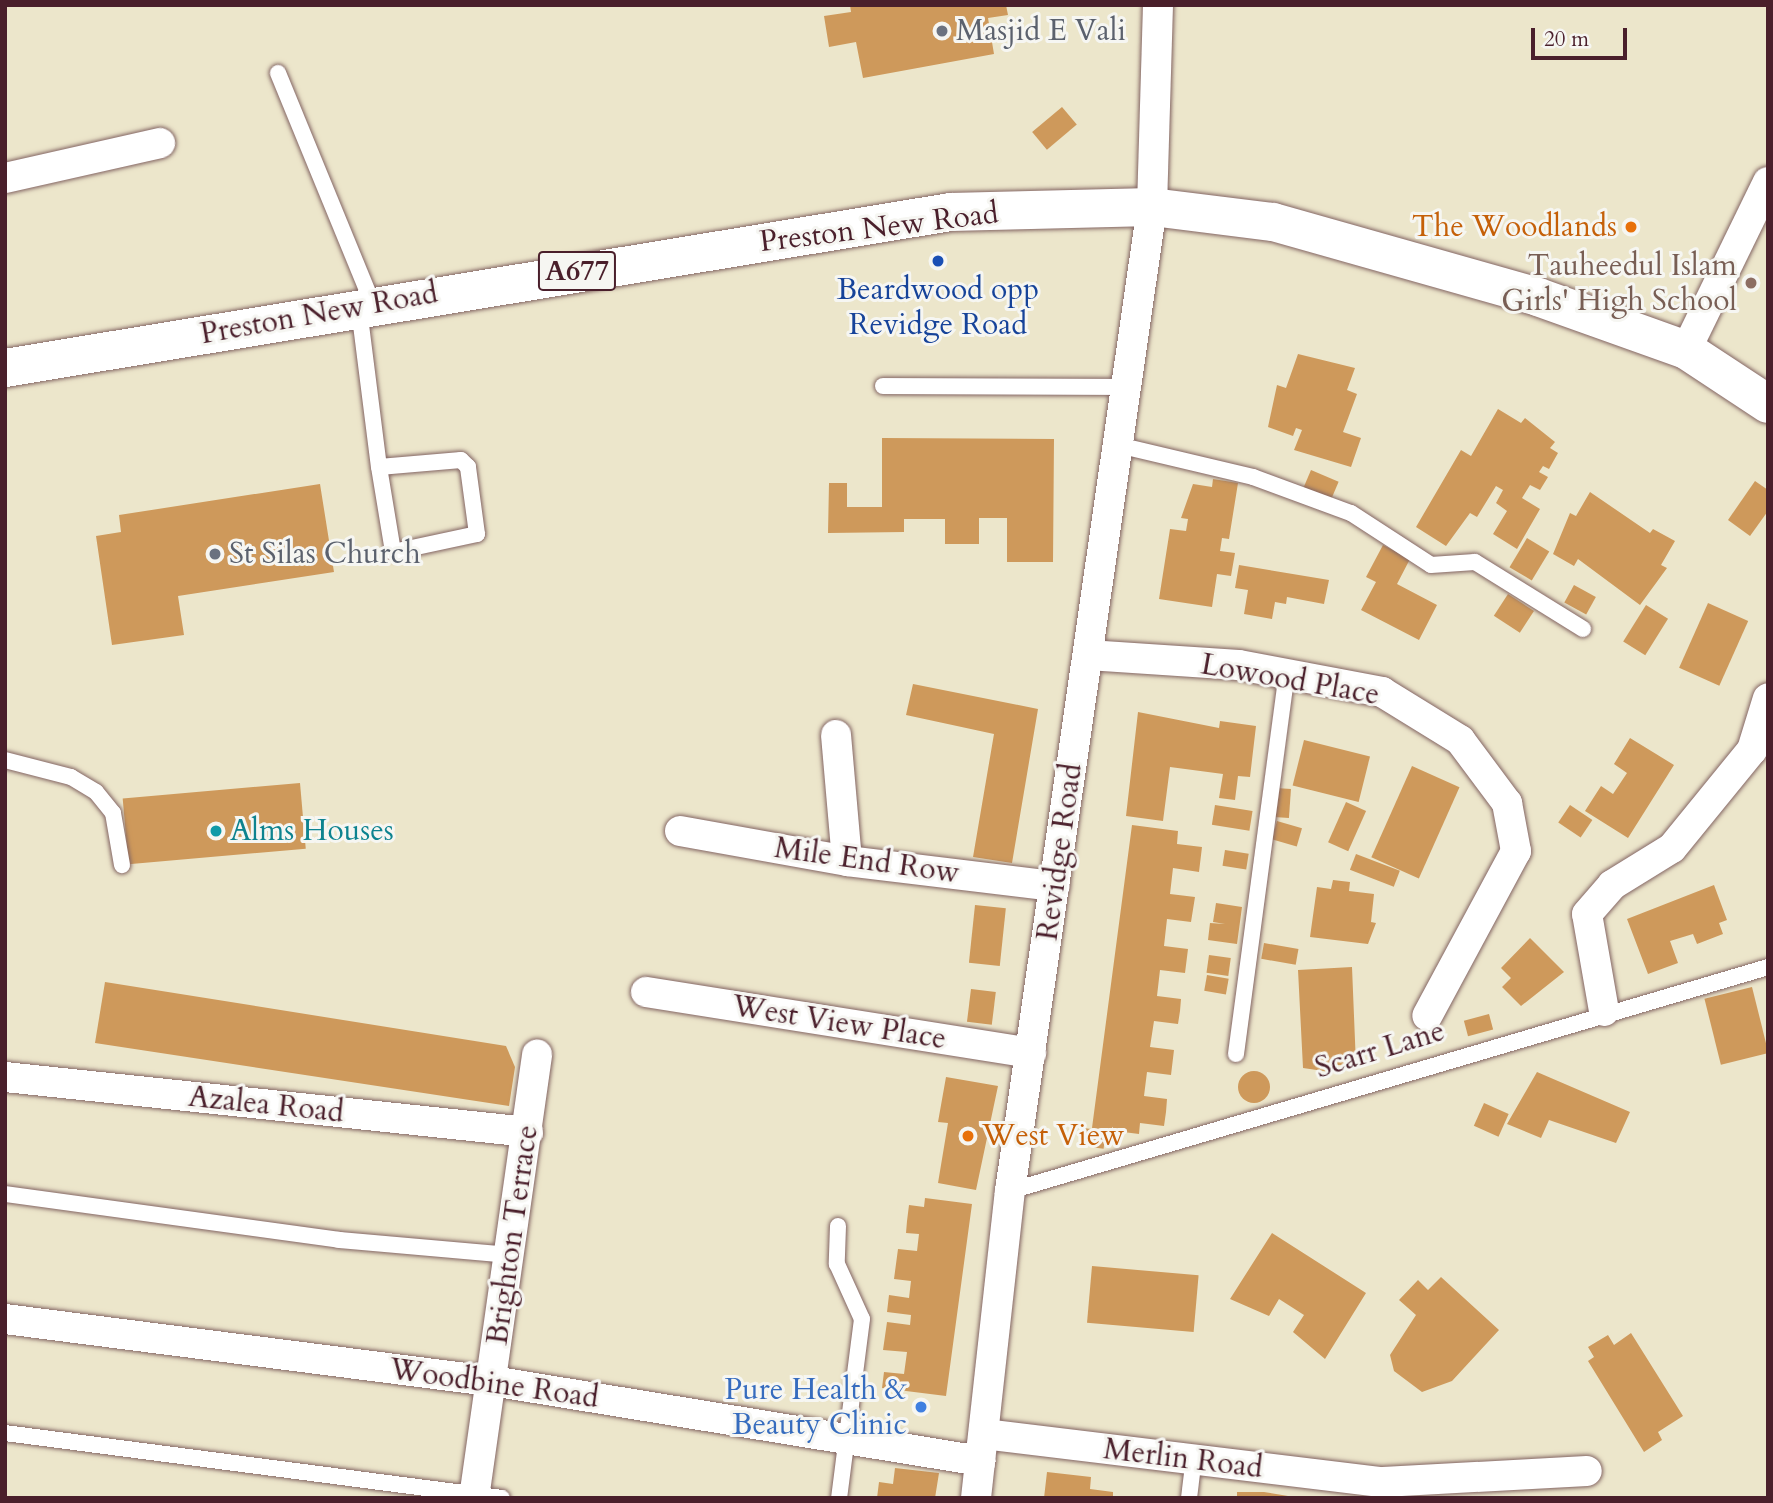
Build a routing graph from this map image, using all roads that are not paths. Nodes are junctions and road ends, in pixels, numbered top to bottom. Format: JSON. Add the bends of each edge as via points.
{"nodes":[{"id":1,"x":1158,"y":5,"type":"edge"},
{"id":2,"x":278,"y":73,"type":"dead end"},
{"id":3,"x":160,"y":143,"type":"dead end"},
{"id":4,"x":5,"y":178,"type":"edge"},
{"id":5,"x":1768,"y":182,"type":"edge"},
{"id":6,"x":1152,"y":207,"type":"junction"},
{"id":7,"x":366,"y":306,"type":"junction"},
{"id":8,"x":1686,"y":350,"type":"junction"},
{"id":9,"x":5,"y":368,"type":"edge"},
{"id":10,"x":883,"y":386,"type":"dead end"},
{"id":11,"x":1126,"y":387,"type":"junction"},
{"id":12,"x":1768,"y":404,"type":"edge"},
{"id":13,"x":1118,"y":445,"type":"junction"},
{"id":14,"x":379,"y":467,"type":"junction"},
{"id":15,"x":1583,"y":629,"type":"dead end"},
{"id":16,"x":1088,"y":655,"type":"junction"},
{"id":17,"x":1287,"y":674,"type":"junction"},
{"id":18,"x":1768,"y":698,"type":"edge"},
{"id":19,"x":836,"y":735,"type":"dead end"},
{"id":20,"x":5,"y":760,"type":"edge"},
{"id":21,"x":680,"y":831,"type":"dead end"},
{"id":22,"x":847,"y":861,"type":"junction"},
{"id":23,"x":121,"y":865,"type":"dead end"},
{"id":24,"x":1055,"y":886,"type":"junction"},
{"id":25,"x":1768,"y":967,"type":"edge"},
{"id":26,"x":646,"y":992,"type":"dead end"},
{"id":27,"x":1605,"y":1011,"type":"junction"},
{"id":28,"x":1427,"y":1016,"type":"dead end"},
{"id":29,"x":1031,"y":1053,"type":"junction"},
{"id":30,"x":537,"y":1054,"type":"dead end"},
{"id":31,"x":1236,"y":1054,"type":"dead end"},
{"id":32,"x":5,"y":1077,"type":"edge"},
{"id":33,"x":528,"y":1132,"type":"junction"},
{"id":34,"x":1010,"y":1191,"type":"junction"},
{"id":35,"x":5,"y":1194,"type":"edge"},
{"id":36,"x":838,"y":1226,"type":"dead end"},
{"id":37,"x":510,"y":1255,"type":"junction"},
{"id":38,"x":5,"y":1319,"type":"edge"},
{"id":39,"x":492,"y":1381,"type":"junction"},
{"id":40,"x":5,"y":1433,"type":"edge"},
{"id":41,"x":849,"y":1440,"type":"junction"},
{"id":42,"x":982,"y":1447,"type":"junction"},
{"id":43,"x":1194,"y":1460,"type":"junction"},
{"id":44,"x":1587,"y":1471,"type":"dead end"},
{"id":45,"x":1383,"y":1490,"type":"edge"},
{"id":46,"x":483,"y":1496,"type":"edge"},
{"id":47,"x":839,"y":1498,"type":"edge"},
{"id":48,"x":976,"y":1498,"type":"edge"},
{"id":49,"x":1189,"y":1498,"type":"edge"}],
"edges":[{"from":1,"to":6,"type":"street","name":"Revidge Road"},
{"from":2,"to":7,"type":"lane"},
{"from":3,"to":4,"type":"street"},
{"from":5,"to":8,"type":"street"},
{"from":6,"to":7,"type":"highway","name":"Preston New Road","number":"A677","via":[[950,212]]},
{"from":6,"to":8,"type":"highway","name":"Preston New Road","number":"A677","via":[[1273,222],[1538,297]]},
{"from":6,"to":11,"type":"street","name":"Revidge Road"},
{"from":7,"to":9,"type":"highway","name":"Preston New Road","number":"A677"},
{"from":7,"to":14,"type":"lane"},
{"from":8,"to":12,"type":"highway","name":"Preston New Road","number":"A677"},
{"from":10,"to":11,"type":"lane"},
{"from":11,"to":13,"type":"street","name":"Revidge Road"},
{"from":13,"to":15,"type":"lane","via":[[1253,477],[1351,513],[1431,565],[1475,562]]},
{"from":13,"to":16,"type":"street","name":"Revidge Road"},
{"from":14,"to":14,"type":"lane","via":[[461,460],[468,467],[477,534],[393,552]]},
{"from":16,"to":17,"type":"street","name":"Lowood Place"},
{"from":16,"to":24,"type":"street","name":"Revidge Road"},
{"from":17,"to":28,"type":"street","name":"Lowood Place","via":[[1382,692],[1460,740],[1507,803],[1516,851]]},
{"from":17,"to":31,"type":"lane"},
{"from":18,"to":27,"type":"street","via":[[1752,750],[1672,848],[1612,885],[1587,914]]},
{"from":19,"to":22,"type":"street"},
{"from":20,"to":23,"type":"lane","via":[[71,777],[96,792],[113,813]]},
{"from":21,"to":22,"type":"street","name":"Mile End Row"},
{"from":22,"to":24,"type":"street","name":"Mile End Row"},
{"from":24,"to":29,"type":"street","name":"Revidge Road"},
{"from":25,"to":27,"type":"lane","name":"Scarr Lane"},
{"from":26,"to":29,"type":"street","name":"West View Place"},
{"from":27,"to":34,"type":"lane","name":"Scarr Lane"},
{"from":29,"to":34,"type":"street","name":"Revidge Road"},
{"from":30,"to":33,"type":"street","name":"Brighton Terrace"},
{"from":32,"to":33,"type":"street","name":"Azalea Road"},
{"from":33,"to":37,"type":"street","name":"Brighton Terrace"},
{"from":34,"to":42,"type":"street","name":"Revidge Road"},
{"from":35,"to":37,"type":"lane","via":[[339,1240]]},
{"from":36,"to":41,"type":"lane","via":[[837,1264],[862,1319]]},
{"from":37,"to":39,"type":"street","name":"Brighton Terrace"},
{"from":38,"to":39,"type":"street","name":"Woodbine Road"},
{"from":39,"to":41,"type":"street","name":"Woodbine Road"},
{"from":39,"to":46,"type":"street","name":"Brighton Terrace"},
{"from":40,"to":46,"type":"lane"},
{"from":41,"to":42,"type":"street","name":"Woodbine Road"},
{"from":41,"to":47,"type":"lane"},
{"from":42,"to":43,"type":"street","name":"Merlin Road"},
{"from":42,"to":48,"type":"street","name":"Revidge Road"},
{"from":43,"to":45,"type":"street","name":"Merlin Road"},
{"from":43,"to":49,"type":"lane"},
{"from":44,"to":45,"type":"street","name":"Merlin Road"}]}
